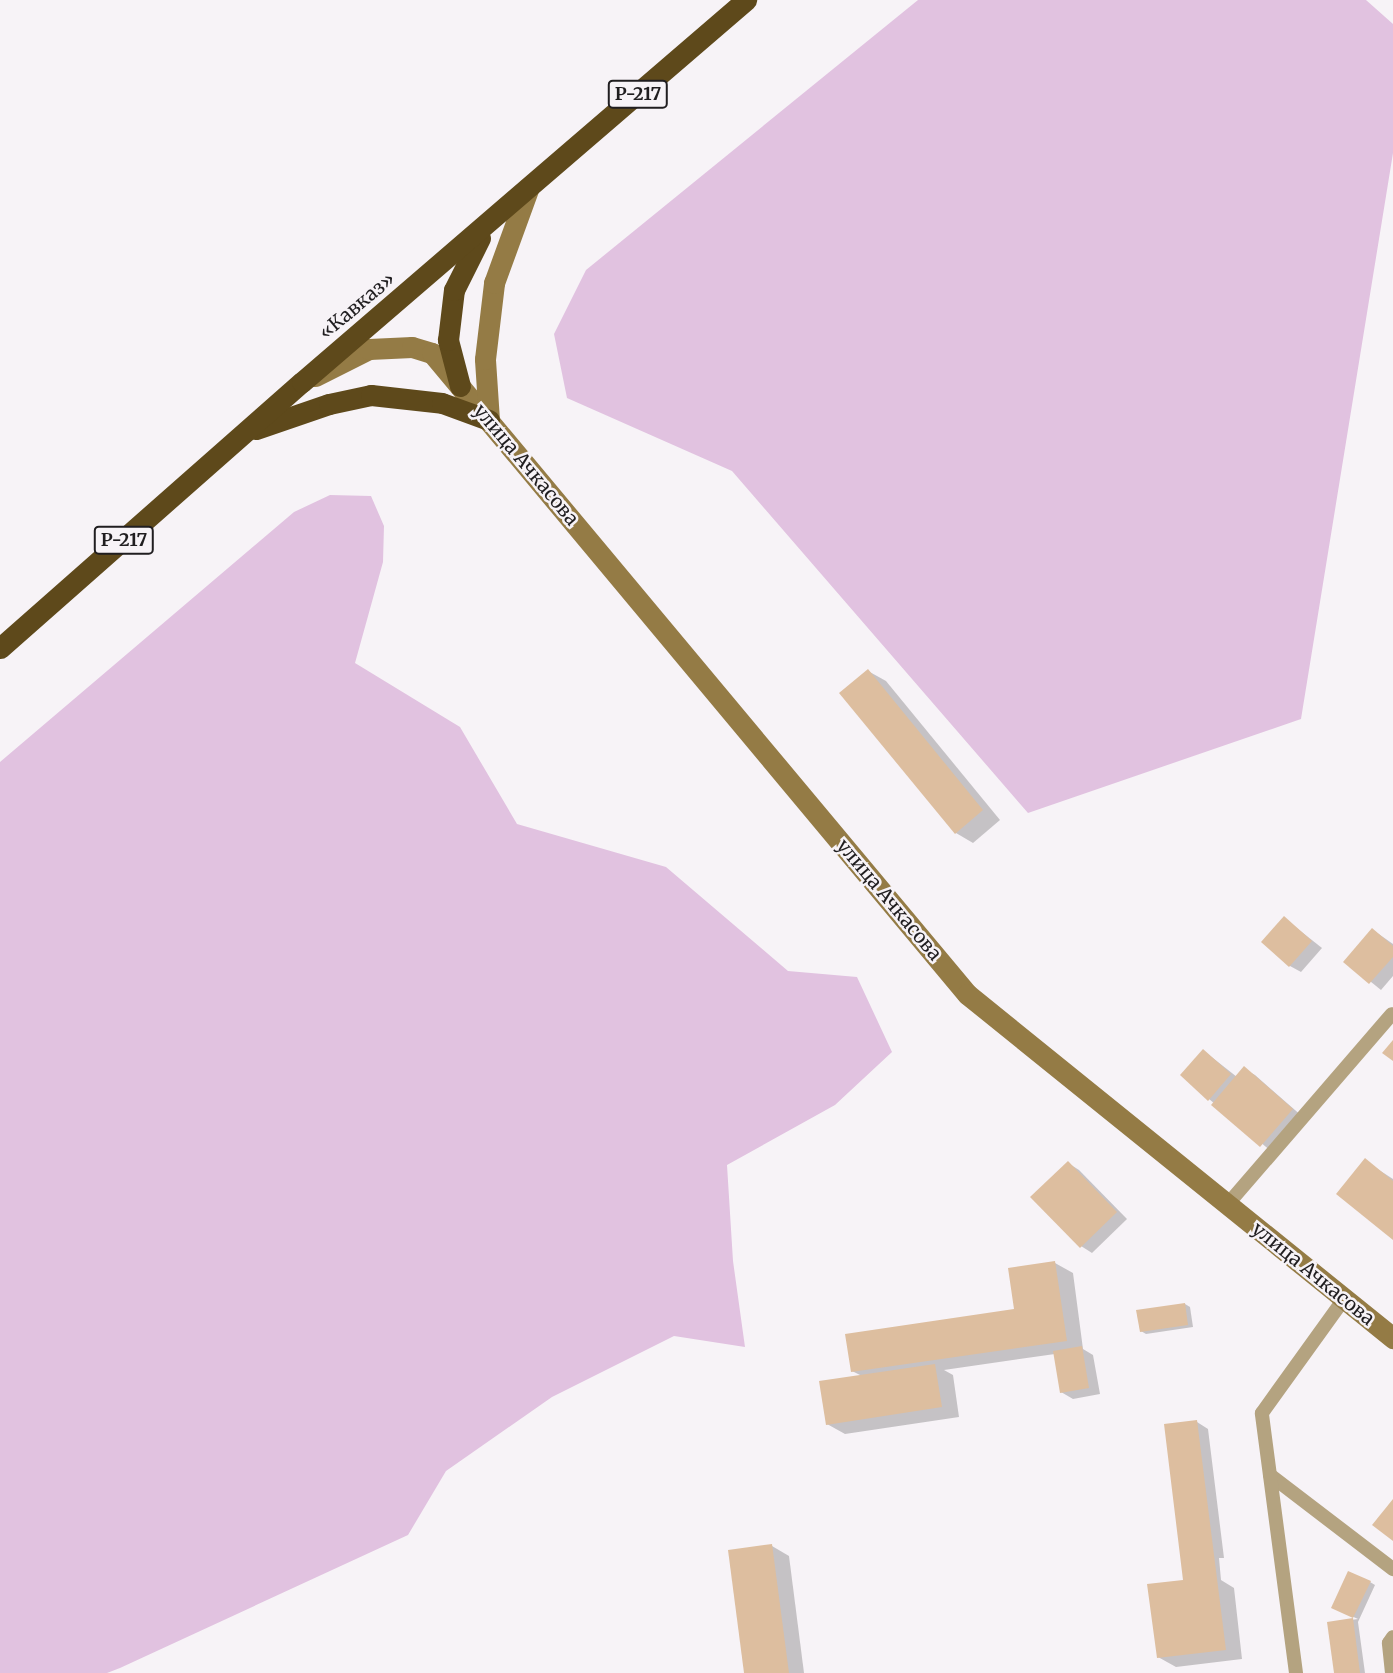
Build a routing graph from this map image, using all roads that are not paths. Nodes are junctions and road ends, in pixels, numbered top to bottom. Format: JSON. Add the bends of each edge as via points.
{"nodes":[{"id":1,"x":746,"y":0,"type":"edge"},
{"id":2,"x":529,"y":187,"type":"junction"},
{"id":3,"x":491,"y":221,"type":"junction"},
{"id":4,"x":303,"y":382,"type":"junction"},
{"id":5,"x":460,"y":386,"type":"junction"},
{"id":6,"x":489,"y":420,"type":"junction"},
{"id":7,"x":247,"y":432,"type":"junction"},
{"id":8,"x":0,"y":648,"type":"edge"},
{"id":9,"x":1392,"y":1014,"type":"edge"},
{"id":10,"x":1227,"y":1205,"type":"junction"},
{"id":11,"x":1344,"y":1299,"type":"junction"},
{"id":12,"x":1393,"y":1338,"type":"edge"},
{"id":13,"x":1270,"y":1475,"type":"junction"},
{"id":14,"x":1393,"y":1569,"type":"edge"},
{"id":15,"x":1393,"y":1637,"type":"edge"},
{"id":16,"x":1296,"y":1673,"type":"edge"},
{"id":17,"x":1392,"y":1673,"type":"edge"}],
"edges":[{"from":1,"to":2,"type":"highway","name":"«Кавказ»","number":"Р-217"},
{"from":2,"to":3,"type":"highway","name":"«Кавказ»","number":"Р-217"},
{"from":2,"to":6,"type":"main road","via":[[494,283],[485,359]]},
{"from":3,"to":4,"type":"highway","name":"«Кавказ»","number":"Р-217"},
{"from":3,"to":5,"type":"highway","via":[[454,290],[448,340]]},
{"from":4,"to":5,"type":"main road","name":"улица Ачкасова","via":[[369,349],[412,347],[432,353]]},
{"from":4,"to":7,"type":"highway","name":"«Кавказ»","number":"Р-217"},
{"from":5,"to":6,"type":"main road","name":"улица Ачкасова"},
{"from":6,"to":7,"type":"highway","via":[[442,402],[372,395],[329,404]]},
{"from":6,"to":10,"type":"main road","name":"улица Ачкасова","via":[[968,994]]},
{"from":7,"to":8,"type":"highway","name":"«Кавказ»","number":"Р-217"},
{"from":9,"to":10,"type":"lane"},
{"from":10,"to":11,"type":"main road","name":"улица Ачкасова"},
{"from":11,"to":12,"type":"main road","name":"улица Ачкасова"},
{"from":11,"to":13,"type":"lane","via":[[1262,1413]]},
{"from":13,"to":14,"type":"lane"},
{"from":13,"to":16,"type":"lane"},
{"from":15,"to":17,"type":"lane","via":[[1389,1643]]}]}
